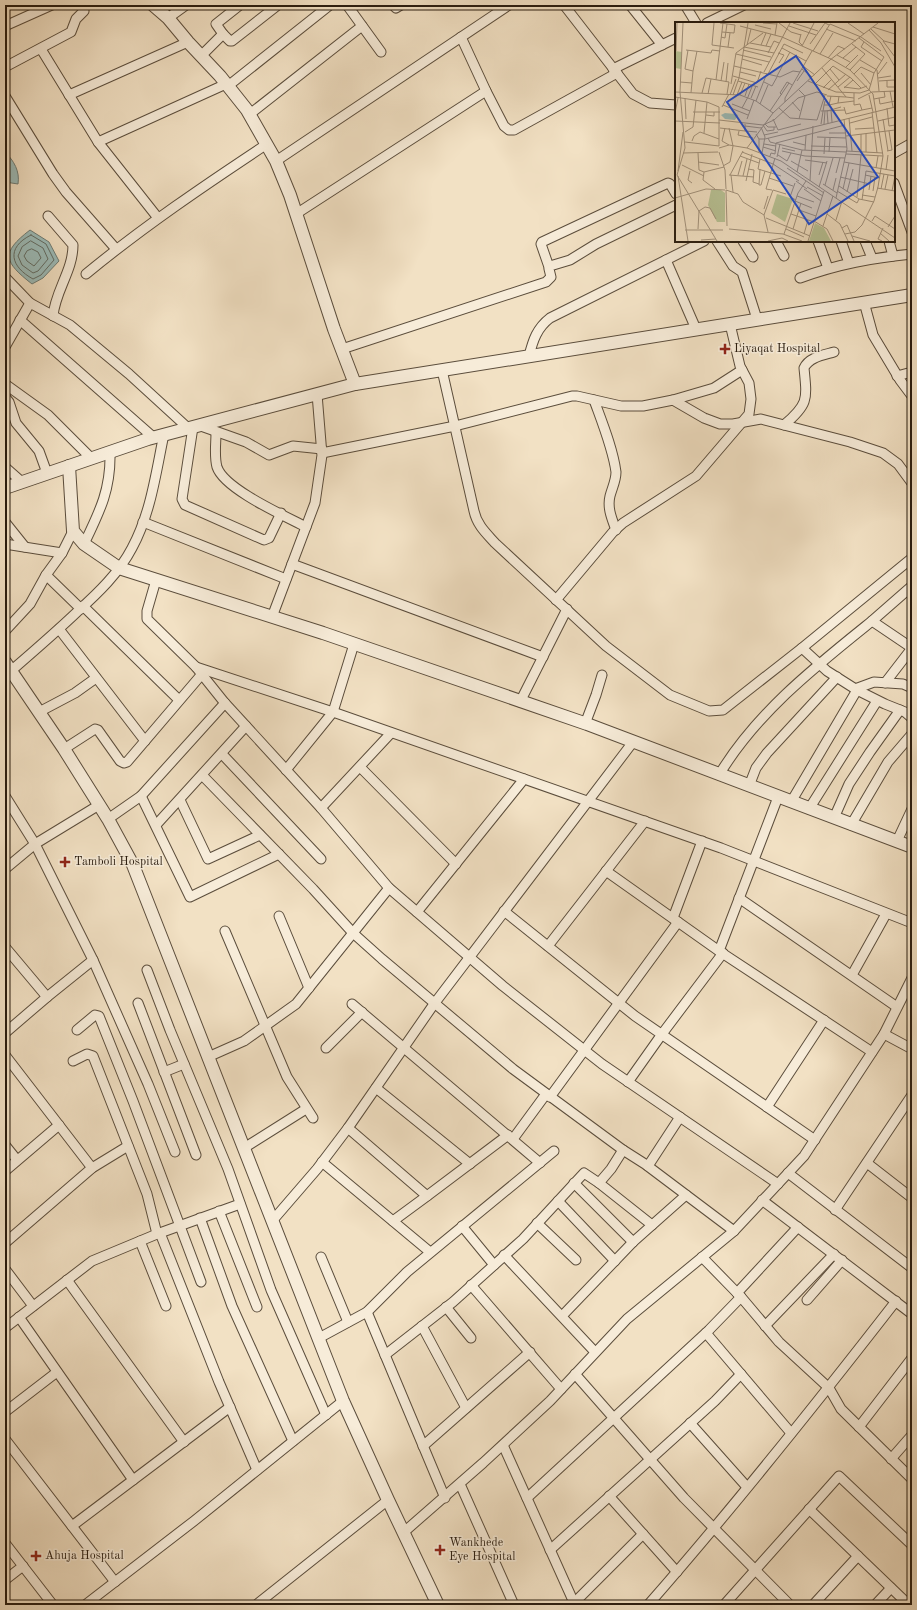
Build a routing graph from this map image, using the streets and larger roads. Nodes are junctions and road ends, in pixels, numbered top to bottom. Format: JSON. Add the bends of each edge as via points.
{"nodes":[{"id":1,"x":52,"y":5,"type":"edge"},
{"id":2,"x":82,"y":5,"type":"edge"},
{"id":3,"x":153,"y":5,"type":"edge"},
{"id":4,"x":186,"y":5,"type":"edge"},
{"id":5,"x":240,"y":5,"type":"edge"},
{"id":6,"x":278,"y":5,"type":"edge"},
{"id":7,"x":330,"y":5,"type":"edge"},
{"id":8,"x":347,"y":5,"type":"edge"},
{"id":9,"x":393,"y":5,"type":"edge"},
{"id":10,"x":401,"y":5,"type":"edge"},
{"id":11,"x":509,"y":5,"type":"edge"},
{"id":12,"x":564,"y":5,"type":"edge"},
{"id":13,"x":630,"y":5,"type":"edge"},
{"id":14,"x":685,"y":5,"type":"edge"},
{"id":15,"x":744,"y":5,"type":"edge"},
{"id":16,"x":168,"y":18,"type":"junction"},
{"id":17,"x":695,"y":22,"type":"edge"},
{"id":18,"x":709,"y":22,"type":"edge"},
{"id":19,"x":5,"y":26,"type":"edge"},
{"id":20,"x":362,"y":26,"type":"junction"},
{"id":21,"x":223,"y":34,"type":"junction"},
{"id":22,"x":461,"y":37,"type":"junction"},
{"id":23,"x":675,"y":38,"type":"edge"},
{"id":24,"x":188,"y":42,"type":"junction"},
{"id":25,"x":662,"y":45,"type":"junction"},
{"id":26,"x":41,"y":49,"type":"junction"},
{"id":27,"x":382,"y":52,"type":"dead end"},
{"id":28,"x":200,"y":56,"type":"junction"},
{"id":29,"x":5,"y":67,"type":"edge"},
{"id":30,"x":615,"y":71,"type":"junction"},
{"id":31,"x":227,"y":85,"type":"junction"},
{"id":32,"x":486,"y":91,"type":"junction"},
{"id":33,"x":69,"y":95,"type":"junction"},
{"id":34,"x":5,"y":96,"type":"edge"},
{"id":35,"x":675,"y":105,"type":"edge"},
{"id":36,"x":250,"y":114,"type":"junction"},
{"id":37,"x":98,"y":142,"type":"junction"},
{"id":38,"x":912,"y":143,"type":"edge"},
{"id":39,"x":267,"y":144,"type":"junction"},
{"id":40,"x":895,"y":152,"type":"edge"},
{"id":41,"x":276,"y":161,"type":"junction"},
{"id":42,"x":895,"y":186,"type":"edge"},
{"id":43,"x":675,"y":192,"type":"edge"},
{"id":44,"x":675,"y":205,"type":"edge"},
{"id":45,"x":296,"y":214,"type":"junction"},
{"id":46,"x":48,"y":216,"type":"dead end"},
{"id":47,"x":158,"y":218,"type":"junction"},
{"id":48,"x":912,"y":232,"type":"edge"},
{"id":49,"x":702,"y":242,"type":"edge"},
{"id":50,"x":718,"y":242,"type":"edge"},
{"id":51,"x":744,"y":242,"type":"edge"},
{"id":52,"x":777,"y":242,"type":"edge"},
{"id":53,"x":818,"y":242,"type":"edge"},
{"id":54,"x":841,"y":242,"type":"edge"},
{"id":55,"x":865,"y":242,"type":"edge"},
{"id":56,"x":889,"y":242,"type":"edge"},
{"id":57,"x":116,"y":249,"type":"junction"},
{"id":58,"x":912,"y":254,"type":"edge"},
{"id":59,"x":784,"y":256,"type":"dead end"},
{"id":60,"x":892,"y":256,"type":"junction"},
{"id":61,"x":753,"y":257,"type":"dead end"},
{"id":62,"x":872,"y":258,"type":"junction"},
{"id":63,"x":666,"y":260,"type":"junction"},
{"id":64,"x":849,"y":263,"type":"junction"},
{"id":65,"x":549,"y":267,"type":"junction"},
{"id":66,"x":828,"y":268,"type":"junction"},
{"id":67,"x":86,"y":274,"type":"dead end"},
{"id":68,"x":5,"y":277,"type":"edge"},
{"id":69,"x":800,"y":278,"type":"dead end"},
{"id":70,"x":912,"y":295,"type":"edge"},
{"id":71,"x":864,"y":302,"type":"junction"},
{"id":72,"x":30,"y":303,"type":"junction"},
{"id":73,"x":53,"y":316,"type":"junction"},
{"id":74,"x":757,"y":319,"type":"junction"},
{"id":75,"x":20,"y":320,"type":"junction"},
{"id":76,"x":730,"y":324,"type":"junction"},
{"id":77,"x":696,"y":329,"type":"junction"},
{"id":78,"x":5,"y":347,"type":"edge"},
{"id":79,"x":342,"y":349,"type":"junction"},
{"id":80,"x":834,"y":352,"type":"dead end"},
{"id":81,"x":529,"y":356,"type":"junction"},
{"id":82,"x":442,"y":370,"type":"junction"},
{"id":83,"x":742,"y":370,"type":"junction"},
{"id":84,"x":912,"y":372,"type":"edge"},
{"id":85,"x":897,"y":376,"type":"junction"},
{"id":86,"x":355,"y":384,"type":"junction"},
{"id":87,"x":6,"y":385,"type":"edge"},
{"id":88,"x":317,"y":394,"type":"junction"},
{"id":89,"x":912,"y":396,"type":"edge"},
{"id":90,"x":5,"y":398,"type":"edge"},
{"id":91,"x":594,"y":400,"type":"junction"},
{"id":92,"x":673,"y":400,"type":"junction"},
{"id":93,"x":744,"y":421,"type":"junction"},
{"id":94,"x":784,"y":425,"type":"junction"},
{"id":95,"x":455,"y":426,"type":"junction"},
{"id":96,"x":193,"y":427,"type":"junction"},
{"id":97,"x":216,"y":433,"type":"junction"},
{"id":98,"x":158,"y":436,"type":"junction"},
{"id":99,"x":322,"y":451,"type":"junction"},
{"id":100,"x":110,"y":452,"type":"junction"},
{"id":101,"x":91,"y":458,"type":"junction"},
{"id":102,"x":5,"y":466,"type":"edge"},
{"id":103,"x":69,"y":466,"type":"junction"},
{"id":104,"x":47,"y":473,"type":"junction"},
{"id":105,"x":22,"y":482,"type":"junction"},
{"id":106,"x":912,"y":483,"type":"edge"},
{"id":107,"x":5,"y":488,"type":"edge"},
{"id":108,"x":281,"y":513,"type":"junction"},
{"id":109,"x":5,"y":522,"type":"edge"},
{"id":110,"x":143,"y":522,"type":"junction"},
{"id":111,"x":306,"y":527,"type":"junction"},
{"id":112,"x":616,"y":530,"type":"junction"},
{"id":113,"x":73,"y":531,"type":"junction"},
{"id":114,"x":5,"y":544,"type":"edge"},
{"id":115,"x":84,"y":544,"type":"junction"},
{"id":116,"x":25,"y":547,"type":"junction"},
{"id":117,"x":62,"y":553,"type":"junction"},
{"id":118,"x":912,"y":558,"type":"edge"},
{"id":119,"x":292,"y":564,"type":"junction"},
{"id":120,"x":120,"y":568,"type":"junction"},
{"id":121,"x":46,"y":575,"type":"junction"},
{"id":122,"x":286,"y":579,"type":"junction"},
{"id":123,"x":156,"y":580,"type":"junction"},
{"id":124,"x":912,"y":586,"type":"edge"},
{"id":125,"x":556,"y":600,"type":"junction"},
{"id":126,"x":82,"y":608,"type":"junction"},
{"id":127,"x":567,"y":609,"type":"junction"},
{"id":128,"x":272,"y":617,"type":"junction"},
{"id":129,"x":872,"y":621,"type":"junction"},
{"id":130,"x":59,"y":629,"type":"junction"},
{"id":131,"x":5,"y":632,"type":"edge"},
{"id":132,"x":354,"y":644,"type":"junction"},
{"id":133,"x":802,"y":648,"type":"junction"},
{"id":134,"x":912,"y":648,"type":"edge"},
{"id":135,"x":543,"y":657,"type":"junction"},
{"id":136,"x":819,"y":664,"type":"junction"},
{"id":137,"x":8,"y":666,"type":"edge"},
{"id":138,"x":199,"y":670,"type":"junction"},
{"id":139,"x":602,"y":675,"type":"dead end"},
{"id":140,"x":836,"y":677,"type":"junction"},
{"id":141,"x":96,"y":678,"type":"junction"},
{"id":142,"x":885,"y":682,"type":"junction"},
{"id":143,"x":912,"y":688,"type":"edge"},
{"id":144,"x":856,"y":689,"type":"junction"},
{"id":145,"x":179,"y":700,"type":"junction"},
{"id":146,"x":877,"y":700,"type":"junction"},
{"id":147,"x":520,"y":702,"type":"junction"},
{"id":148,"x":226,"y":703,"type":"junction"},
{"id":149,"x":900,"y":710,"type":"junction"},
{"id":150,"x":39,"y":712,"type":"junction"},
{"id":151,"x":333,"y":712,"type":"junction"},
{"id":152,"x":912,"y":718,"type":"edge"},
{"id":153,"x":585,"y":724,"type":"junction"},
{"id":154,"x":246,"y":726,"type":"junction"},
{"id":155,"x":391,"y":733,"type":"junction"},
{"id":156,"x":912,"y":734,"type":"edge"},
{"id":157,"x":144,"y":742,"type":"junction"},
{"id":158,"x":633,"y":742,"type":"junction"},
{"id":159,"x":64,"y":749,"type":"junction"},
{"id":160,"x":222,"y":754,"type":"junction"},
{"id":161,"x":360,"y":767,"type":"junction"},
{"id":162,"x":286,"y":770,"type":"junction"},
{"id":163,"x":202,"y":775,"type":"junction"},
{"id":164,"x":719,"y":775,"type":"junction"},
{"id":165,"x":524,"y":779,"type":"junction"},
{"id":166,"x":749,"y":786,"type":"junction"},
{"id":167,"x":5,"y":796,"type":"edge"},
{"id":168,"x":141,"y":796,"type":"junction"},
{"id":169,"x":778,"y":797,"type":"junction"},
{"id":170,"x":180,"y":800,"type":"junction"},
{"id":171,"x":589,"y":802,"type":"junction"},
{"id":172,"x":791,"y":802,"type":"junction"},
{"id":173,"x":99,"y":805,"type":"junction"},
{"id":174,"x":321,"y":808,"type":"junction"},
{"id":175,"x":809,"y":809,"type":"junction"},
{"id":176,"x":912,"y":809,"type":"edge"},
{"id":177,"x":834,"y":818,"type":"junction"},
{"id":178,"x":108,"y":819,"type":"junction"},
{"id":179,"x":645,"y":821,"type":"junction"},
{"id":180,"x":851,"y":824,"type":"junction"},
{"id":181,"x":156,"y":825,"type":"junction"},
{"id":182,"x":260,"y":835,"type":"junction"},
{"id":183,"x":702,"y":841,"type":"junction"},
{"id":184,"x":897,"y":841,"type":"junction"},
{"id":185,"x":36,"y":844,"type":"junction"},
{"id":186,"x":912,"y":847,"type":"edge"},
{"id":187,"x":279,"y":854,"type":"junction"},
{"id":188,"x":321,"y":859,"type":"dead end"},
{"id":189,"x":753,"y":861,"type":"junction"},
{"id":190,"x":456,"y":864,"type":"junction"},
{"id":191,"x":5,"y":869,"type":"edge"},
{"id":192,"x":606,"y":872,"type":"junction"},
{"id":193,"x":390,"y":888,"type":"junction"},
{"id":194,"x":739,"y":898,"type":"junction"},
{"id":195,"x":504,"y":911,"type":"junction"},
{"id":196,"x":417,"y":912,"type":"junction"},
{"id":197,"x":886,"y":914,"type":"junction"},
{"id":198,"x":279,"y":916,"type":"dead end"},
{"id":199,"x":675,"y":920,"type":"junction"},
{"id":200,"x":912,"y":923,"type":"edge"},
{"id":201,"x":225,"y":931,"type":"dead end"},
{"id":202,"x":353,"y":933,"type":"junction"},
{"id":203,"x":548,"y":946,"type":"junction"},
{"id":204,"x":5,"y":947,"type":"edge"},
{"id":205,"x":721,"y":952,"type":"junction"},
{"id":206,"x":470,"y":957,"type":"junction"},
{"id":207,"x":93,"y":960,"type":"junction"},
{"id":208,"x":147,"y":970,"type":"dead end"},
{"id":209,"x":852,"y":975,"type":"junction"},
{"id":210,"x":912,"y":978,"type":"edge"},
{"id":211,"x":309,"y":988,"type":"junction"},
{"id":212,"x":46,"y":997,"type":"junction"},
{"id":213,"x":138,"y":1003,"type":"dead end"},
{"id":214,"x":619,"y":1003,"type":"junction"},
{"id":215,"x":352,"y":1004,"type":"dead end"},
{"id":216,"x":434,"y":1004,"type":"junction"},
{"id":217,"x":897,"y":1006,"type":"junction"},
{"id":218,"x":362,"y":1012,"type":"junction"},
{"id":219,"x":824,"y":1020,"type":"junction"},
{"id":220,"x":265,"y":1026,"type":"junction"},
{"id":221,"x":77,"y":1030,"type":"dead end"},
{"id":222,"x":5,"y":1033,"type":"edge"},
{"id":223,"x":662,"y":1034,"type":"junction"},
{"id":224,"x":884,"y":1034,"type":"junction"},
{"id":225,"x":326,"y":1048,"type":"dead end"},
{"id":226,"x":404,"y":1048,"type":"junction"},
{"id":227,"x":912,"y":1049,"type":"edge"},
{"id":228,"x":584,"y":1050,"type":"junction"},
{"id":229,"x":872,"y":1052,"type":"junction"},
{"id":230,"x":5,"y":1055,"type":"edge"},
{"id":231,"x":208,"y":1057,"type":"junction"},
{"id":232,"x":73,"y":1061,"type":"dead end"},
{"id":233,"x":184,"y":1064,"type":"junction"},
{"id":234,"x":164,"y":1072,"type":"junction"},
{"id":235,"x":628,"y":1082,"type":"junction"},
{"id":236,"x":376,"y":1088,"type":"junction"},
{"id":237,"x":548,"y":1095,"type":"junction"},
{"id":238,"x":912,"y":1095,"type":"edge"},
{"id":239,"x":909,"y":1106,"type":"edge"},
{"id":240,"x":767,"y":1107,"type":"junction"},
{"id":241,"x":306,"y":1109,"type":"junction"},
{"id":242,"x":313,"y":1118,"type":"dead end"},
{"id":243,"x":680,"y":1118,"type":"junction"},
{"id":244,"x":59,"y":1125,"type":"junction"},
{"id":245,"x":348,"y":1128,"type":"junction"},
{"id":246,"x":510,"y":1137,"type":"junction"},
{"id":247,"x":815,"y":1140,"type":"junction"},
{"id":248,"x":5,"y":1145,"type":"edge"},
{"id":249,"x":128,"y":1146,"type":"junction"},
{"id":250,"x":244,"y":1148,"type":"junction"},
{"id":251,"x":623,"y":1150,"type":"junction"},
{"id":252,"x":554,"y":1151,"type":"dead end"},
{"id":253,"x":175,"y":1152,"type":"dead end"},
{"id":254,"x":196,"y":1155,"type":"dead end"},
{"id":255,"x":17,"y":1160,"type":"junction"},
{"id":256,"x":322,"y":1162,"type":"junction"},
{"id":257,"x":540,"y":1163,"type":"junction"},
{"id":258,"x":867,"y":1163,"type":"junction"},
{"id":259,"x":470,"y":1164,"type":"junction"},
{"id":260,"x":648,"y":1166,"type":"junction"},
{"id":261,"x":92,"y":1168,"type":"junction"},
{"id":262,"x":5,"y":1171,"type":"edge"},
{"id":263,"x":788,"y":1173,"type":"junction"},
{"id":264,"x":574,"y":1183,"type":"junction"},
{"id":265,"x":599,"y":1183,"type":"junction"},
{"id":266,"x":778,"y":1184,"type":"junction"},
{"id":267,"x":910,"y":1193,"type":"edge"},
{"id":268,"x":686,"y":1195,"type":"junction"},
{"id":269,"x":427,"y":1196,"type":"junction"},
{"id":270,"x":762,"y":1200,"type":"junction"},
{"id":271,"x":558,"y":1201,"type":"junction"},
{"id":272,"x":240,"y":1204,"type":"junction"},
{"id":273,"x":835,"y":1210,"type":"junction"},
{"id":274,"x":219,"y":1211,"type":"junction"},
{"id":275,"x":200,"y":1218,"type":"junction"},
{"id":276,"x":273,"y":1220,"type":"junction"},
{"id":277,"x":393,"y":1221,"type":"junction"},
{"id":278,"x":537,"y":1223,"type":"junction"},
{"id":279,"x":652,"y":1225,"type":"junction"},
{"id":280,"x":181,"y":1226,"type":"junction"},
{"id":281,"x":462,"y":1226,"type":"junction"},
{"id":282,"x":798,"y":1227,"type":"junction"},
{"id":283,"x":734,"y":1230,"type":"junction"},
{"id":284,"x":159,"y":1234,"type":"junction"},
{"id":285,"x":140,"y":1241,"type":"junction"},
{"id":286,"x":633,"y":1242,"type":"junction"},
{"id":287,"x":5,"y":1243,"type":"edge"},
{"id":288,"x":430,"y":1252,"type":"junction"},
{"id":289,"x":834,"y":1254,"type":"junction"},
{"id":290,"x":321,"y":1256,"type":"dead end"},
{"id":291,"x":504,"y":1256,"type":"junction"},
{"id":292,"x":702,"y":1257,"type":"junction"},
{"id":293,"x":576,"y":1260,"type":"dead end"},
{"id":294,"x":842,"y":1260,"type":"junction"},
{"id":295,"x":615,"y":1261,"type":"junction"},
{"id":296,"x":494,"y":1265,"type":"junction"},
{"id":297,"x":912,"y":1268,"type":"edge"},
{"id":298,"x":5,"y":1269,"type":"edge"},
{"id":299,"x":67,"y":1280,"type":"junction"},
{"id":300,"x":201,"y":1282,"type":"dead end"},
{"id":301,"x":471,"y":1285,"type":"junction"},
{"id":302,"x":739,"y":1295,"type":"junction"},
{"id":303,"x":807,"y":1300,"type":"dead end"},
{"id":304,"x":896,"y":1301,"type":"junction"},
{"id":305,"x":33,"y":1306,"type":"junction"},
{"id":306,"x":166,"y":1306,"type":"dead end"},
{"id":307,"x":257,"y":1307,"type":"dead end"},
{"id":308,"x":446,"y":1307,"type":"junction"},
{"id":309,"x":367,"y":1312,"type":"junction"},
{"id":310,"x":912,"y":1314,"type":"edge"},
{"id":311,"x":562,"y":1316,"type":"junction"},
{"id":312,"x":19,"y":1317,"type":"junction"},
{"id":313,"x":348,"y":1322,"type":"junction"},
{"id":314,"x":422,"y":1326,"type":"junction"},
{"id":315,"x":765,"y":1326,"type":"junction"},
{"id":316,"x":5,"y":1328,"type":"edge"},
{"id":317,"x":706,"y":1333,"type":"junction"},
{"id":318,"x":319,"y":1338,"type":"junction"},
{"id":319,"x":471,"y":1338,"type":"dead end"},
{"id":320,"x":530,"y":1352,"type":"junction"},
{"id":321,"x":596,"y":1352,"type":"junction"},
{"id":322,"x":385,"y":1355,"type":"junction"},
{"id":323,"x":912,"y":1358,"type":"edge"},
{"id":324,"x":57,"y":1372,"type":"junction"},
{"id":325,"x":575,"y":1374,"type":"junction"},
{"id":326,"x":742,"y":1374,"type":"junction"},
{"id":327,"x":829,"y":1388,"type":"junction"},
{"id":328,"x":561,"y":1389,"type":"junction"},
{"id":329,"x":343,"y":1401,"type":"junction"},
{"id":330,"x":230,"y":1407,"type":"junction"},
{"id":331,"x":466,"y":1408,"type":"junction"},
{"id":332,"x":5,"y":1412,"type":"edge"},
{"id":333,"x":326,"y":1415,"type":"junction"},
{"id":334,"x":613,"y":1418,"type":"junction"},
{"id":335,"x":690,"y":1423,"type":"junction"},
{"id":336,"x":859,"y":1427,"type":"junction"},
{"id":337,"x":791,"y":1433,"type":"junction"},
{"id":338,"x":912,"y":1435,"type":"edge"},
{"id":339,"x":5,"y":1439,"type":"edge"},
{"id":340,"x":294,"y":1441,"type":"junction"},
{"id":341,"x":184,"y":1442,"type":"junction"},
{"id":342,"x":503,"y":1445,"type":"junction"},
{"id":343,"x":423,"y":1446,"type":"junction"},
{"id":344,"x":649,"y":1459,"type":"junction"},
{"id":345,"x":891,"y":1459,"type":"junction"},
{"id":346,"x":257,"y":1470,"type":"junction"},
{"id":347,"x":912,"y":1479,"type":"edge"},
{"id":348,"x":133,"y":1480,"type":"junction"},
{"id":349,"x":460,"y":1484,"type":"junction"},
{"id":350,"x":747,"y":1487,"type":"junction"},
{"id":351,"x":609,"y":1496,"type":"junction"},
{"id":352,"x":445,"y":1498,"type":"junction"},
{"id":353,"x":527,"y":1498,"type":"junction"},
{"id":354,"x":388,"y":1500,"type":"junction"},
{"id":355,"x":808,"y":1509,"type":"junction"},
{"id":356,"x":72,"y":1526,"type":"junction"},
{"id":357,"x":714,"y":1529,"type":"junction"},
{"id":358,"x":404,"y":1532,"type":"junction"},
{"id":359,"x":643,"y":1534,"type":"junction"},
{"id":360,"x":5,"y":1543,"type":"edge"},
{"id":361,"x":912,"y":1545,"type":"edge"},
{"id":362,"x":550,"y":1550,"type":"junction"},
{"id":363,"x":858,"y":1556,"type":"junction"},
{"id":364,"x":22,"y":1566,"type":"junction"},
{"id":365,"x":755,"y":1570,"type":"junction"},
{"id":366,"x":677,"y":1572,"type":"junction"},
{"id":367,"x":5,"y":1580,"type":"edge"},
{"id":368,"x":115,"y":1582,"type":"junction"},
{"id":369,"x":891,"y":1588,"type":"junction"},
{"id":370,"x":575,"y":1604,"type":"edge"},
{"id":371,"x":53,"y":1605,"type":"edge"},
{"id":372,"x":85,"y":1605,"type":"edge"},
{"id":373,"x":256,"y":1605,"type":"edge"},
{"id":374,"x":438,"y":1605,"type":"edge"},
{"id":375,"x":514,"y":1605,"type":"edge"},
{"id":376,"x":648,"y":1605,"type":"edge"},
{"id":377,"x":724,"y":1605,"type":"edge"},
{"id":378,"x":790,"y":1605,"type":"edge"},
{"id":379,"x":813,"y":1605,"type":"edge"},
{"id":380,"x":875,"y":1605,"type":"edge"},
{"id":381,"x":909,"y":1605,"type":"edge"}],
"edges":[{"from":1,"to":19,"type":"street"},
{"from":2,"to":26,"type":"street","via":[[84,11],[76,19],[72,32]]},
{"from":3,"to":16,"type":"street"},
{"from":4,"to":16,"type":"street"},
{"from":5,"to":21,"type":"street","via":[[216,24]]},
{"from":6,"to":21,"type":"street","via":[[232,41]]},
{"from":7,"to":31,"type":"street"},
{"from":8,"to":20,"type":"street"},
{"from":9,"to":10,"type":"street","via":[[396,8]]},
{"from":11,"to":22,"type":"street"},
{"from":12,"to":30,"type":"street"},
{"from":13,"to":25,"type":"street"},
{"from":14,"to":17,"type":"street"},
{"from":15,"to":18,"type":"street"},
{"from":16,"to":24,"type":"street"},
{"from":20,"to":27,"type":"street"},
{"from":20,"to":36,"type":"street"},
{"from":21,"to":28,"type":"street"},
{"from":22,"to":32,"type":"street"},
{"from":22,"to":41,"type":"street"},
{"from":23,"to":25,"type":"street"},
{"from":24,"to":28,"type":"street"},
{"from":24,"to":33,"type":"street"},
{"from":25,"to":30,"type":"street"},
{"from":26,"to":29,"type":"street"},
{"from":26,"to":33,"type":"street"},
{"from":28,"to":31,"type":"street"},
{"from":30,"to":32,"type":"street","via":[[514,130],[504,126]]},
{"from":30,"to":35,"type":"street","via":[[633,94],[650,103]]},
{"from":31,"to":36,"type":"street"},
{"from":31,"to":37,"type":"street"},
{"from":32,"to":45,"type":"street"},
{"from":33,"to":37,"type":"street"},
{"from":34,"to":57,"type":"street","via":[[66,192]]},
{"from":36,"to":39,"type":"street"},
{"from":37,"to":47,"type":"street"},
{"from":38,"to":40,"type":"street"},
{"from":39,"to":41,"type":"street"},
{"from":39,"to":47,"type":"street"},
{"from":41,"to":45,"type":"street"},
{"from":42,"to":48,"type":"street"},
{"from":43,"to":65,"type":"street","via":[[668,183],[542,242]]},
{"from":44,"to":65,"type":"street","via":[[602,241],[570,260]]},
{"from":45,"to":79,"type":"street"},
{"from":46,"to":73,"type":"street","via":[[73,245],[66,279],[55,302]]},
{"from":47,"to":57,"type":"street"},
{"from":49,"to":63,"type":"street"},
{"from":50,"to":74,"type":"street","via":[[733,266],[743,274]]},
{"from":51,"to":61,"type":"street"},
{"from":52,"to":59,"type":"street"},
{"from":53,"to":66,"type":"street"},
{"from":54,"to":64,"type":"street"},
{"from":55,"to":62,"type":"street"},
{"from":56,"to":60,"type":"street"},
{"from":57,"to":67,"type":"street"},
{"from":58,"to":60,"type":"street"},
{"from":60,"to":62,"type":"street"},
{"from":62,"to":64,"type":"street"},
{"from":63,"to":77,"type":"street"},
{"from":63,"to":81,"type":"street","via":[[550,318],[533,338]]},
{"from":64,"to":66,"type":"street"},
{"from":65,"to":79,"type":"street","via":[[551,277],[546,282]]},
{"from":66,"to":69,"type":"street"},
{"from":68,"to":72,"type":"street"},
{"from":70,"to":71,"type":"street"},
{"from":71,"to":74,"type":"street"},
{"from":71,"to":85,"type":"street","via":[[873,335]]},
{"from":72,"to":73,"type":"street"},
{"from":72,"to":75,"type":"street"},
{"from":73,"to":96,"type":"street","via":[[70,325]]},
{"from":74,"to":76,"type":"street"},
{"from":75,"to":78,"type":"street"},
{"from":75,"to":98,"type":"street"},
{"from":76,"to":77,"type":"street"},
{"from":76,"to":83,"type":"street"},
{"from":77,"to":81,"type":"street"},
{"from":79,"to":86,"type":"street"},
{"from":80,"to":94,"type":"street","via":[[813,359],[806,365],[805,402],[796,415]]},
{"from":81,"to":82,"type":"street"},
{"from":82,"to":86,"type":"street"},
{"from":82,"to":95,"type":"street"},
{"from":83,"to":92,"type":"street","via":[[714,388]]},
{"from":83,"to":93,"type":"street","via":[[749,383],[751,398]]},
{"from":84,"to":85,"type":"street"},
{"from":85,"to":89,"type":"street"},
{"from":86,"to":88,"type":"street"},
{"from":87,"to":101,"type":"street","via":[[48,415]]},
{"from":88,"to":96,"type":"street"},
{"from":88,"to":99,"type":"street"},
{"from":90,"to":104,"type":"street","via":[[9,402],[16,423],[39,451]]},
{"from":91,"to":92,"type":"street","via":[[621,406],[643,406]]},
{"from":91,"to":95,"type":"street","via":[[572,396]]},
{"from":91,"to":112,"type":"street","via":[[615,469],[609,508]]},
{"from":92,"to":93,"type":"street","via":[[720,424]]},
{"from":93,"to":94,"type":"street","via":[[761,419]]},
{"from":93,"to":112,"type":"street","via":[[696,476]]},
{"from":94,"to":106,"type":"street","via":[[883,453],[898,464]]},
{"from":95,"to":99,"type":"street"},
{"from":95,"to":125,"type":"street","via":[[476,520],[495,543]]},
{"from":96,"to":97,"type":"street"},
{"from":96,"to":98,"type":"street"},
{"from":96,"to":108,"type":"street","via":[[182,499],[185,505],[264,540],[269,538]]},
{"from":97,"to":99,"type":"street","via":[[246,442],[269,455],[293,446]]},
{"from":97,"to":108,"type":"street","via":[[215,459],[217,468],[225,480],[249,497]]},
{"from":98,"to":100,"type":"street"},
{"from":98,"to":110,"type":"street","via":[[153,491]]},
{"from":99,"to":111,"type":"street","via":[[315,503]]},
{"from":100,"to":101,"type":"street"},
{"from":100,"to":115,"type":"street","via":[[108,486],[99,514]]},
{"from":101,"to":103,"type":"street"},
{"from":102,"to":105,"type":"street"},
{"from":103,"to":104,"type":"street"},
{"from":103,"to":113,"type":"street"},
{"from":104,"to":105,"type":"street"},
{"from":105,"to":107,"type":"street"},
{"from":108,"to":111,"type":"street"},
{"from":109,"to":116,"type":"street"},
{"from":110,"to":120,"type":"street"},
{"from":110,"to":122,"type":"street"},
{"from":111,"to":119,"type":"street"},
{"from":112,"to":125,"type":"street"},
{"from":113,"to":115,"type":"street"},
{"from":113,"to":117,"type":"street"},
{"from":114,"to":116,"type":"street"},
{"from":115,"to":120,"type":"street"},
{"from":116,"to":117,"type":"street"},
{"from":117,"to":121,"type":"street"},
{"from":118,"to":133,"type":"street"},
{"from":119,"to":122,"type":"street"},
{"from":119,"to":135,"type":"street"},
{"from":120,"to":123,"type":"street"},
{"from":120,"to":126,"type":"street"},
{"from":121,"to":126,"type":"street"},
{"from":121,"to":131,"type":"street","via":[[30,604]]},
{"from":122,"to":128,"type":"street"},
{"from":123,"to":128,"type":"street"},
{"from":123,"to":138,"type":"street","via":[[146,616]]},
{"from":124,"to":129,"type":"street"},
{"from":125,"to":127,"type":"street"},
{"from":126,"to":130,"type":"street"},
{"from":126,"to":145,"type":"street"},
{"from":127,"to":133,"type":"street","via":[[606,646],[670,695],[709,711],[723,710]]},
{"from":127,"to":135,"type":"street"},
{"from":128,"to":132,"type":"street"},
{"from":129,"to":134,"type":"street"},
{"from":129,"to":136,"type":"street"},
{"from":130,"to":137,"type":"street"},
{"from":130,"to":141,"type":"street"},
{"from":132,"to":147,"type":"street"},
{"from":132,"to":151,"type":"street"},
{"from":133,"to":136,"type":"street"},
{"from":134,"to":142,"type":"street"},
{"from":135,"to":147,"type":"street"},
{"from":136,"to":140,"type":"street"},
{"from":136,"to":164,"type":"street","via":[[738,745]]},
{"from":137,"to":150,"type":"street"},
{"from":138,"to":145,"type":"street"},
{"from":138,"to":148,"type":"street"},
{"from":138,"to":151,"type":"street"},
{"from":139,"to":153,"type":"street"},
{"from":140,"to":144,"type":"street"},
{"from":140,"to":166,"type":"street","via":[[767,753],[756,768]]},
{"from":141,"to":150,"type":"street","via":[[75,694]]},
{"from":141,"to":157,"type":"street"},
{"from":142,"to":143,"type":"street"},
{"from":142,"to":144,"type":"street","via":[[870,682]]},
{"from":144,"to":146,"type":"street"},
{"from":144,"to":172,"type":"street"},
{"from":145,"to":157,"type":"street"},
{"from":146,"to":149,"type":"street"},
{"from":146,"to":175,"type":"street"},
{"from":147,"to":153,"type":"street"},
{"from":148,"to":154,"type":"street"},
{"from":148,"to":168,"type":"street"},
{"from":149,"to":152,"type":"street"},
{"from":149,"to":177,"type":"street","via":[[849,784]]},
{"from":150,"to":159,"type":"street"},
{"from":151,"to":155,"type":"street"},
{"from":151,"to":162,"type":"street"},
{"from":153,"to":158,"type":"street"},
{"from":154,"to":160,"type":"street"},
{"from":154,"to":162,"type":"street"},
{"from":155,"to":161,"type":"street"},
{"from":155,"to":165,"type":"street"},
{"from":156,"to":180,"type":"street","via":[[888,762]]},
{"from":157,"to":159,"type":"street","via":[[124,763],[95,729]]},
{"from":158,"to":164,"type":"street"},
{"from":158,"to":171,"type":"street"},
{"from":159,"to":173,"type":"street"},
{"from":160,"to":163,"type":"street"},
{"from":160,"to":188,"type":"street"},
{"from":161,"to":174,"type":"street"},
{"from":161,"to":190,"type":"street"},
{"from":162,"to":174,"type":"street"},
{"from":163,"to":170,"type":"street"},
{"from":163,"to":182,"type":"street"},
{"from":164,"to":166,"type":"street"},
{"from":165,"to":171,"type":"street"},
{"from":165,"to":190,"type":"street"},
{"from":166,"to":169,"type":"street"},
{"from":167,"to":185,"type":"street"},
{"from":168,"to":178,"type":"street"},
{"from":168,"to":181,"type":"street"},
{"from":169,"to":172,"type":"street"},
{"from":169,"to":189,"type":"street"},
{"from":170,"to":181,"type":"street"},
{"from":170,"to":182,"type":"street","via":[[208,859]]},
{"from":171,"to":179,"type":"street"},
{"from":171,"to":195,"type":"street"},
{"from":172,"to":175,"type":"street"},
{"from":173,"to":178,"type":"street"},
{"from":173,"to":185,"type":"street"},
{"from":174,"to":193,"type":"street"},
{"from":175,"to":177,"type":"street"},
{"from":176,"to":184,"type":"street"},
{"from":177,"to":180,"type":"street"},
{"from":178,"to":231,"type":"street","via":[[133,865]]},
{"from":179,"to":183,"type":"street"},
{"from":179,"to":192,"type":"street"},
{"from":180,"to":184,"type":"street"},
{"from":181,"to":187,"type":"street","via":[[190,897]]},
{"from":182,"to":187,"type":"street"},
{"from":183,"to":189,"type":"street"},
{"from":183,"to":199,"type":"street"},
{"from":184,"to":186,"type":"street"},
{"from":185,"to":191,"type":"street"},
{"from":185,"to":207,"type":"street"},
{"from":187,"to":202,"type":"street"},
{"from":189,"to":194,"type":"street"},
{"from":189,"to":197,"type":"street"},
{"from":190,"to":196,"type":"street"},
{"from":192,"to":199,"type":"street"},
{"from":192,"to":203,"type":"street"},
{"from":193,"to":196,"type":"street"},
{"from":193,"to":202,"type":"street"},
{"from":194,"to":205,"type":"street"},
{"from":194,"to":209,"type":"street"},
{"from":195,"to":203,"type":"street"},
{"from":195,"to":206,"type":"street"},
{"from":196,"to":206,"type":"street"},
{"from":197,"to":200,"type":"street"},
{"from":197,"to":209,"type":"street"},
{"from":198,"to":211,"type":"street"},
{"from":199,"to":205,"type":"street"},
{"from":199,"to":214,"type":"street"},
{"from":201,"to":220,"type":"street"},
{"from":202,"to":211,"type":"street"},
{"from":202,"to":216,"type":"street"},
{"from":203,"to":214,"type":"street"},
{"from":204,"to":212,"type":"street"},
{"from":205,"to":219,"type":"street"},
{"from":205,"to":223,"type":"street"},
{"from":206,"to":216,"type":"street"},
{"from":206,"to":228,"type":"street"},
{"from":207,"to":212,"type":"street"},
{"from":207,"to":253,"type":"street"},
{"from":208,"to":233,"type":"street"},
{"from":209,"to":217,"type":"street"},
{"from":210,"to":217,"type":"street"},
{"from":211,"to":220,"type":"street","via":[[296,1004]]},
{"from":212,"to":222,"type":"street"},
{"from":213,"to":234,"type":"street"},
{"from":214,"to":223,"type":"street"},
{"from":214,"to":228,"type":"street"},
{"from":215,"to":218,"type":"street"},
{"from":216,"to":226,"type":"street"},
{"from":216,"to":237,"type":"street"},
{"from":217,"to":224,"type":"street"},
{"from":218,"to":225,"type":"street"},
{"from":218,"to":226,"type":"street"},
{"from":219,"to":229,"type":"street"},
{"from":219,"to":240,"type":"street"},
{"from":220,"to":231,"type":"street","via":[[244,1041]]},
{"from":220,"to":241,"type":"street","via":[[287,1077]]},
{"from":221,"to":280,"type":"street","via":[[95,1015],[99,1016]]},
{"from":223,"to":235,"type":"street"},
{"from":223,"to":240,"type":"street"},
{"from":224,"to":227,"type":"street"},
{"from":224,"to":229,"type":"street"},
{"from":226,"to":236,"type":"street"},
{"from":226,"to":246,"type":"street"},
{"from":228,"to":235,"type":"street"},
{"from":228,"to":237,"type":"street"},
{"from":229,"to":247,"type":"street"},
{"from":230,"to":244,"type":"street"},
{"from":231,"to":250,"type":"street"},
{"from":232,"to":249,"type":"street","via":[[87,1054],[93,1056]]},
{"from":233,"to":234,"type":"street"},
{"from":233,"to":272,"type":"street"},
{"from":234,"to":254,"type":"street"},
{"from":235,"to":243,"type":"street"},
{"from":236,"to":245,"type":"street"},
{"from":236,"to":259,"type":"street"},
{"from":237,"to":246,"type":"street"},
{"from":237,"to":251,"type":"street"},
{"from":238,"to":239,"type":"street"},
{"from":239,"to":258,"type":"street"},
{"from":240,"to":247,"type":"street"},
{"from":241,"to":242,"type":"street"},
{"from":241,"to":250,"type":"street"},
{"from":243,"to":260,"type":"street"},
{"from":243,"to":266,"type":"street"},
{"from":244,"to":255,"type":"street"},
{"from":244,"to":261,"type":"street"},
{"from":245,"to":256,"type":"street"},
{"from":245,"to":269,"type":"street"},
{"from":246,"to":257,"type":"street"},
{"from":246,"to":259,"type":"street"},
{"from":247,"to":263,"type":"street"},
{"from":248,"to":255,"type":"street"},
{"from":249,"to":261,"type":"street"},
{"from":249,"to":284,"type":"street"},
{"from":250,"to":276,"type":"street"},
{"from":251,"to":260,"type":"street"},
{"from":251,"to":265,"type":"street","via":[[612,1169]]},
{"from":252,"to":257,"type":"street"},
{"from":255,"to":262,"type":"street"},
{"from":256,"to":276,"type":"street"},
{"from":256,"to":277,"type":"street"},
{"from":257,"to":281,"type":"street"},
{"from":258,"to":267,"type":"street"},
{"from":258,"to":273,"type":"street"},
{"from":259,"to":269,"type":"street"},
{"from":260,"to":268,"type":"street"},
{"from":261,"to":287,"type":"street"},
{"from":263,"to":266,"type":"street"},
{"from":263,"to":273,"type":"street"},
{"from":264,"to":265,"type":"street","via":[[584,1173]]},
{"from":264,"to":271,"type":"street"},
{"from":264,"to":286,"type":"street"},
{"from":265,"to":279,"type":"street"},
{"from":266,"to":270,"type":"street"},
{"from":268,"to":279,"type":"street"},
{"from":268,"to":283,"type":"street"},
{"from":269,"to":277,"type":"street"},
{"from":270,"to":282,"type":"street"},
{"from":270,"to":283,"type":"street"},
{"from":271,"to":278,"type":"street"},
{"from":271,"to":295,"type":"street"},
{"from":272,"to":274,"type":"street"},
{"from":272,"to":333,"type":"street","via":[[271,1290]]},
{"from":273,"to":297,"type":"street"},
{"from":274,"to":275,"type":"street"},
{"from":274,"to":307,"type":"street"},
{"from":275,"to":280,"type":"street"},
{"from":275,"to":340,"type":"street","via":[[232,1306]]},
{"from":276,"to":318,"type":"street"},
{"from":277,"to":288,"type":"street"},
{"from":278,"to":291,"type":"street"},
{"from":278,"to":293,"type":"street"},
{"from":279,"to":286,"type":"street"},
{"from":280,"to":284,"type":"street"},
{"from":280,"to":300,"type":"street"},
{"from":281,"to":288,"type":"street"},
{"from":281,"to":296,"type":"street"},
{"from":282,"to":289,"type":"street"},
{"from":282,"to":302,"type":"street"},
{"from":283,"to":292,"type":"street"},
{"from":284,"to":285,"type":"street"},
{"from":284,"to":330,"type":"street"},
{"from":285,"to":299,"type":"street","via":[[92,1261]]},
{"from":285,"to":306,"type":"street"},
{"from":286,"to":295,"type":"street"},
{"from":288,"to":309,"type":"street"},
{"from":289,"to":294,"type":"street"},
{"from":289,"to":315,"type":"street"},
{"from":290,"to":313,"type":"street"},
{"from":291,"to":296,"type":"street"},
{"from":291,"to":311,"type":"street"},
{"from":292,"to":302,"type":"street"},
{"from":292,"to":321,"type":"street","via":[[627,1319]]},
{"from":294,"to":303,"type":"street"},
{"from":294,"to":304,"type":"street"},
{"from":295,"to":311,"type":"street"},
{"from":296,"to":301,"type":"street"},
{"from":298,"to":305,"type":"street"},
{"from":299,"to":305,"type":"street"},
{"from":299,"to":341,"type":"street"},
{"from":301,"to":308,"type":"street"},
{"from":301,"to":320,"type":"street"},
{"from":302,"to":315,"type":"street"},
{"from":302,"to":317,"type":"street"},
{"from":304,"to":310,"type":"street"},
{"from":304,"to":327,"type":"street"},
{"from":305,"to":312,"type":"street"},
{"from":308,"to":314,"type":"street"},
{"from":308,"to":319,"type":"street"},
{"from":309,"to":313,"type":"street"},
{"from":309,"to":322,"type":"street"},
{"from":311,"to":321,"type":"street"},
{"from":312,"to":316,"type":"street"},
{"from":312,"to":324,"type":"street"},
{"from":313,"to":318,"type":"street"},
{"from":314,"to":322,"type":"street"},
{"from":314,"to":331,"type":"street"},
{"from":315,"to":327,"type":"street","via":[[778,1342]]},
{"from":317,"to":326,"type":"street"},
{"from":317,"to":334,"type":"street"},
{"from":318,"to":329,"type":"street"},
{"from":320,"to":328,"type":"street"},
{"from":320,"to":331,"type":"street"},
{"from":321,"to":325,"type":"street"},
{"from":322,"to":343,"type":"street"},
{"from":323,"to":336,"type":"street"},
{"from":324,"to":332,"type":"street"},
{"from":324,"to":348,"type":"street"},
{"from":325,"to":328,"type":"street"},
{"from":325,"to":334,"type":"street"},
{"from":326,"to":335,"type":"street"},
{"from":326,"to":337,"type":"street"},
{"from":327,"to":336,"type":"street","via":[[841,1409]]},
{"from":327,"to":337,"type":"street"},
{"from":328,"to":342,"type":"street"},
{"from":329,"to":333,"type":"street"},
{"from":329,"to":354,"type":"street"},
{"from":330,"to":341,"type":"street"},
{"from":330,"to":346,"type":"street"},
{"from":331,"to":343,"type":"street"},
{"from":333,"to":340,"type":"street"},
{"from":334,"to":344,"type":"street"},
{"from":334,"to":353,"type":"street"},
{"from":335,"to":344,"type":"street"},
{"from":335,"to":350,"type":"street"},
{"from":336,"to":345,"type":"street"},
{"from":337,"to":350,"type":"street"},
{"from":338,"to":345,"type":"street"},
{"from":339,"to":356,"type":"street"},
{"from":340,"to":346,"type":"street"},
{"from":341,"to":348,"type":"street"},
{"from":342,"to":349,"type":"street"},
{"from":342,"to":353,"type":"street"},
{"from":343,"to":352,"type":"street"},
{"from":344,"to":351,"type":"street"},
{"from":344,"to":357,"type":"street"},
{"from":345,"to":347,"type":"street"},
{"from":346,"to":368,"type":"street"},
{"from":348,"to":356,"type":"street"},
{"from":349,"to":352,"type":"street"},
{"from":349,"to":375,"type":"street"},
{"from":350,"to":357,"type":"street"},
{"from":351,"to":359,"type":"street"},
{"from":351,"to":362,"type":"street"},
{"from":352,"to":358,"type":"street"},
{"from":353,"to":362,"type":"street"},
{"from":354,"to":358,"type":"street"},
{"from":354,"to":373,"type":"street"},
{"from":355,"to":361,"type":"street","via":[[839,1476]]},
{"from":355,"to":363,"type":"street"},
{"from":355,"to":365,"type":"street"},
{"from":356,"to":368,"type":"street"},
{"from":357,"to":365,"type":"street"},
{"from":357,"to":366,"type":"street"},
{"from":358,"to":374,"type":"street"},
{"from":359,"to":366,"type":"street"},
{"from":359,"to":370,"type":"street"},
{"from":360,"to":364,"type":"street"},
{"from":362,"to":370,"type":"street"},
{"from":363,"to":369,"type":"street"},
{"from":363,"to":379,"type":"street"},
{"from":364,"to":367,"type":"street"},
{"from":364,"to":371,"type":"street"},
{"from":365,"to":377,"type":"street"},
{"from":365,"to":378,"type":"street"},
{"from":366,"to":376,"type":"street"},
{"from":368,"to":372,"type":"street"},
{"from":369,"to":380,"type":"street"},
{"from":369,"to":381,"type":"street"}]}
